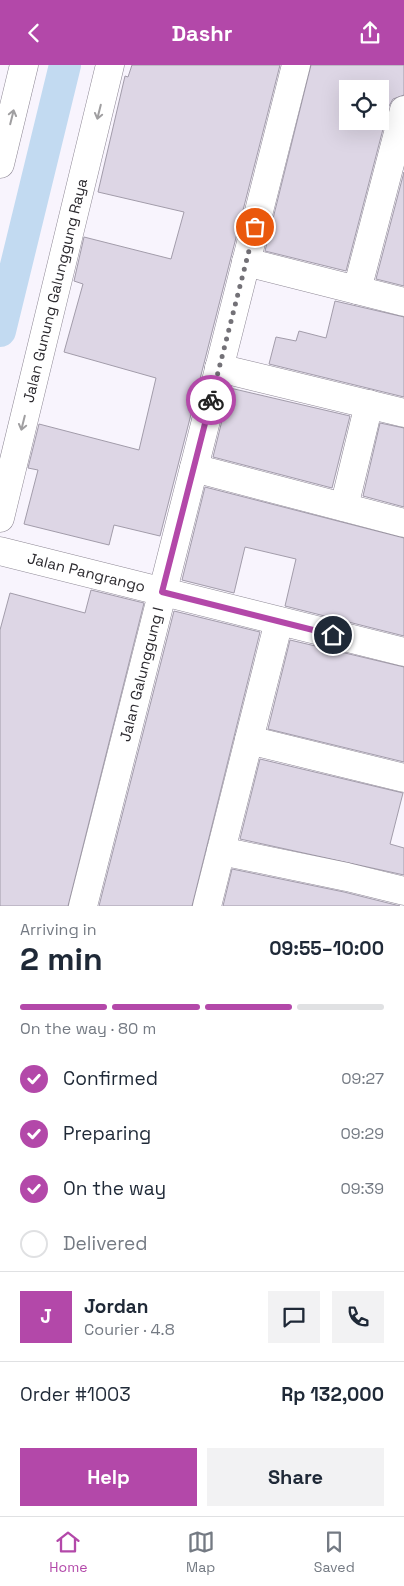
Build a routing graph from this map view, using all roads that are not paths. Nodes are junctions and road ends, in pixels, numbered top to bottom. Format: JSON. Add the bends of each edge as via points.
{"nodes":[{"id":1,"x":24,"y":65,"type":"edge"},
{"id":2,"x":110,"y":65,"type":"edge"},
{"id":3,"x":296,"y":65,"type":"edge"},
{"id":4,"x":404,"y":110,"type":"edge"},
{"id":5,"x":0,"y":164,"type":"edge"},
{"id":6,"x":246,"y":262,"type":"junction"},
{"id":7,"x":357,"y":290,"type":"junction"},
{"id":8,"x":404,"y":302,"type":"edge"},
{"id":9,"x":219,"y":368,"type":"junction"},
{"id":10,"x":369,"y":404,"type":"junction"},
{"id":11,"x":404,"y":413,"type":"edge"},
{"id":12,"x":194,"y":468,"type":"junction"},
{"id":13,"x":344,"y":507,"type":"junction"},
{"id":14,"x":0,"y":518,"type":"edge"},
{"id":15,"x":404,"y":523,"type":"edge"},
{"id":16,"x":0,"y":551,"type":"edge"},
{"id":17,"x":162,"y":592,"type":"junction"},
{"id":18,"x":279,"y":621,"type":"junction"},
{"id":19,"x":404,"y":653,"type":"edge"},
{"id":20,"x":249,"y":740,"type":"junction"},
{"id":21,"x":404,"y":778,"type":"edge"},
{"id":22,"x":221,"y":851,"type":"junction"},
{"id":23,"x":404,"y":891,"type":"edge"},
{"id":24,"x":83,"y":906,"type":"edge"},
{"id":25,"x":207,"y":906,"type":"edge"}],
"edges":[{"from":5,"to":1,"type":"street","one_way":true},
{"from":2,"to":14,"type":"street","name":"Jalan Gunung Galunggung Raya","one_way":true},
{"from":3,"to":6,"type":"street","name":"Jalan Galunggung I"},
{"from":4,"to":7,"type":"street"},
{"from":6,"to":7,"type":"street"},
{"from":6,"to":9,"type":"street","name":"Jalan Galunggung I"},
{"from":7,"to":8,"type":"street"},
{"from":9,"to":10,"type":"street"},
{"from":9,"to":12,"type":"street","name":"Jalan Galunggung I"},
{"from":10,"to":11,"type":"street"},
{"from":10,"to":13,"type":"street"},
{"from":12,"to":13,"type":"street"},
{"from":12,"to":17,"type":"street","name":"Jalan Galunggung I"},
{"from":13,"to":15,"type":"street"},
{"from":16,"to":17,"type":"street","name":"Jalan Pangrango"},
{"from":17,"to":18,"type":"street","name":"Jalan Pangrango"},
{"from":17,"to":24,"type":"street","name":"Jalan Galunggung I"},
{"from":18,"to":19,"type":"street","name":"Jalan Pangrango"},
{"from":18,"to":20,"type":"street"},
{"from":20,"to":21,"type":"street"},
{"from":20,"to":22,"type":"street"},
{"from":22,"to":23,"type":"street"},
{"from":22,"to":25,"type":"street"}]}
